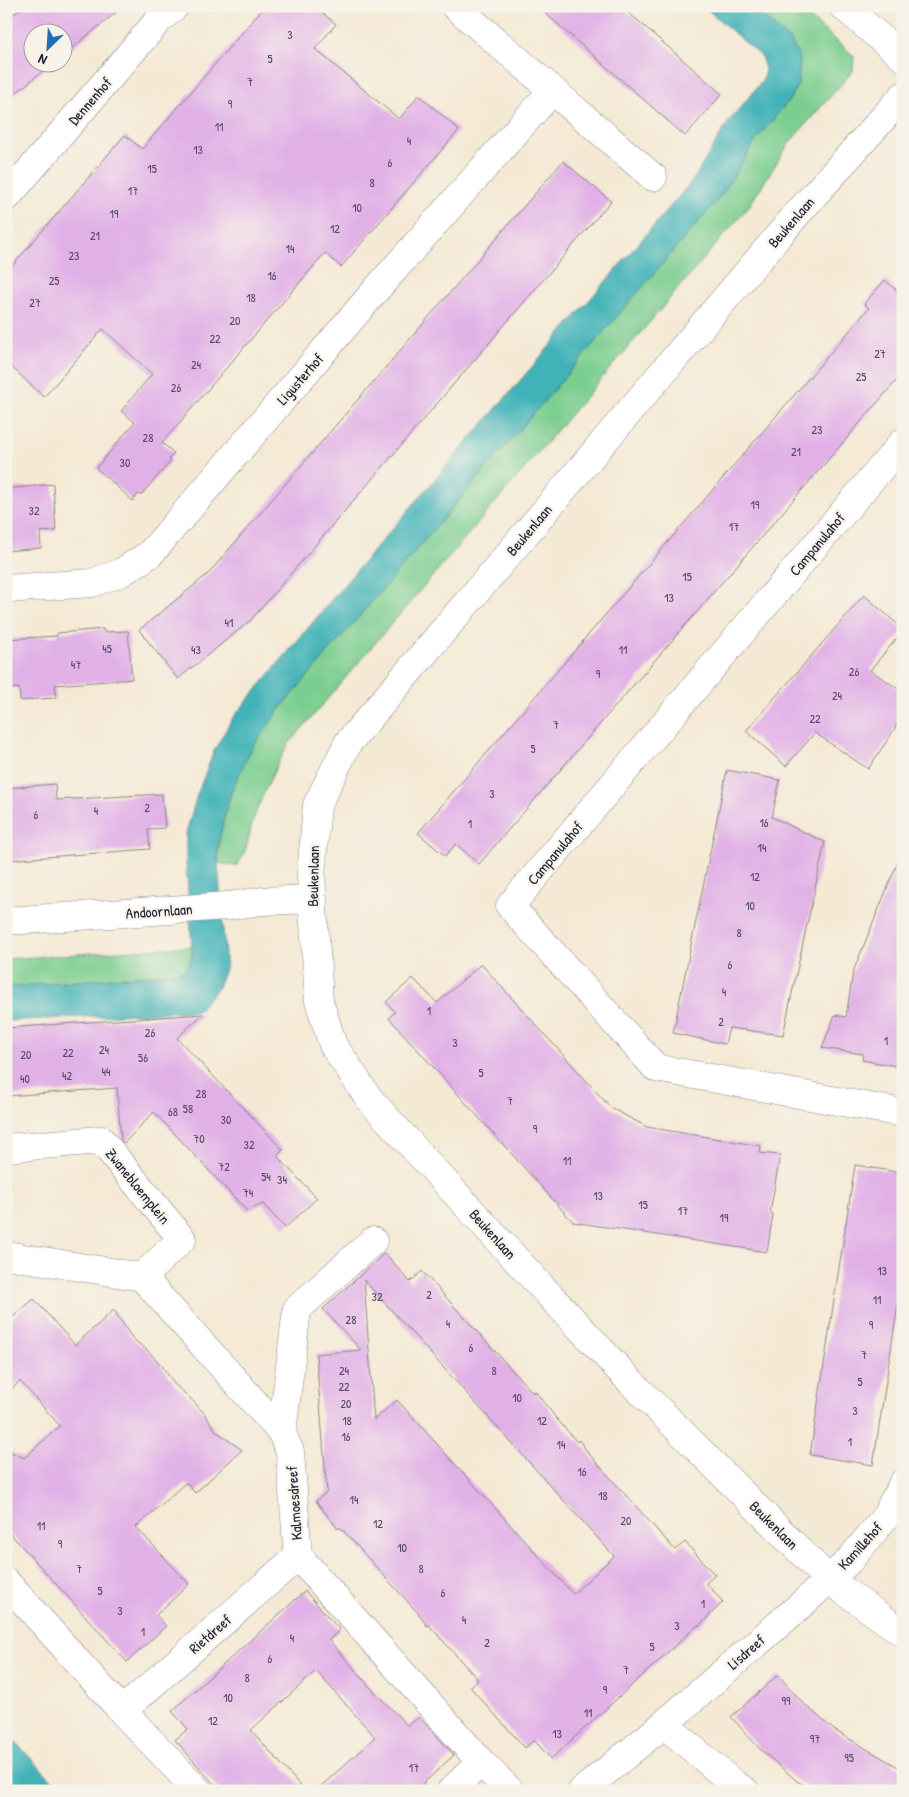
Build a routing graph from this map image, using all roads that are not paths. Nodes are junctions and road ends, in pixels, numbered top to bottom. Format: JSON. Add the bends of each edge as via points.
{"nodes":[{"id":1,"x":175,"y":6,"type":"edge"},
{"id":2,"x":455,"y":6,"type":"edge"},
{"id":3,"x":843,"y":6,"type":"edge"},
{"id":4,"x":903,"y":56,"type":"edge"},
{"id":5,"x":552,"y":91,"type":"junction"},
{"id":6,"x":903,"y":96,"type":"edge"},
{"id":7,"x":653,"y":177,"type":"dead end"},
{"id":8,"x":6,"y":198,"type":"edge"},
{"id":9,"x":903,"y":442,"type":"edge"},
{"id":10,"x":6,"y":589,"type":"edge"},
{"id":11,"x":313,"y":899,"type":"junction"},
{"id":12,"x":6,"y":921,"type":"edge"},
{"id":13,"x":903,"y":1112,"type":"edge"},
{"id":14,"x":6,"y":1148,"type":"edge"},
{"id":15,"x":373,"y":1241,"type":"dead end"},
{"id":16,"x":6,"y":1255,"type":"edge"},
{"id":17,"x":142,"y":1277,"type":"junction"},
{"id":18,"x":282,"y":1433,"type":"junction"},
{"id":19,"x":903,"y":1483,"type":"edge"},
{"id":20,"x":894,"y":1523,"type":"edge"},
{"id":21,"x":298,"y":1556,"type":"junction"},
{"id":22,"x":829,"y":1580,"type":"junction"},
{"id":23,"x":6,"y":1582,"type":"edge"},
{"id":24,"x":903,"y":1633,"type":"edge"},
{"id":25,"x":122,"y":1711,"type":"junction"},
{"id":26,"x":664,"y":1724,"type":"junction"},
{"id":27,"x":481,"y":1762,"type":"junction"},
{"id":28,"x":198,"y":1791,"type":"edge"},
{"id":29,"x":451,"y":1791,"type":"edge"},
{"id":30,"x":510,"y":1791,"type":"edge"},
{"id":31,"x":582,"y":1791,"type":"edge"},
{"id":32,"x":745,"y":1791,"type":"edge"}],
"edges":[{"from":1,"to":8,"type":"street","name":"Dennenhof","via":[[158,21]]},
{"from":2,"to":5,"type":"street"},
{"from":3,"to":4,"type":"street"},
{"from":5,"to":7,"type":"street"},
{"from":5,"to":10,"type":"street","name":"Ligusterhof","via":[[375,291],[150,554],[122,572],[92,583]]},
{"from":6,"to":11,"type":"street","name":"Beukenlaan","via":[[797,214],[348,742],[317,805],[311,875]]},
{"from":9,"to":13,"type":"street","name":"Campanulahof","via":[[510,906],[656,1068]]},
{"from":11,"to":12,"type":"street","name":"Andoornlaan"},
{"from":11,"to":22,"type":"street","name":"Beukenlaan","via":[[320,1001],[333,1046],[370,1100],[617,1367]]},
{"from":14,"to":17,"type":"street","name":"Zwanebloemplein","via":[[101,1140],[182,1239]]},
{"from":15,"to":18,"type":"street","name":"Kalmoesdreef","via":[[297,1309]]},
{"from":16,"to":17,"type":"street"},
{"from":17,"to":18,"type":"street"},
{"from":18,"to":21,"type":"street","name":"Kalmoesdreef","via":[[290,1452]]},
{"from":19,"to":20,"type":"street","name":"Kamillehof"},
{"from":20,"to":22,"type":"street","name":"Kamillehof"},
{"from":21,"to":25,"type":"street","name":"Rietdreef"},
{"from":21,"to":27,"type":"street","name":"Kalmoesdreef"},
{"from":22,"to":24,"type":"street","name":"Beukenlaan"},
{"from":22,"to":26,"type":"street","name":"Lisdreef"},
{"from":23,"to":25,"type":"street"},
{"from":25,"to":28,"type":"street"},
{"from":26,"to":31,"type":"street","name":"Lisdreef"},
{"from":26,"to":32,"type":"street"},
{"from":27,"to":29,"type":"street"},
{"from":27,"to":30,"type":"street"}]}
